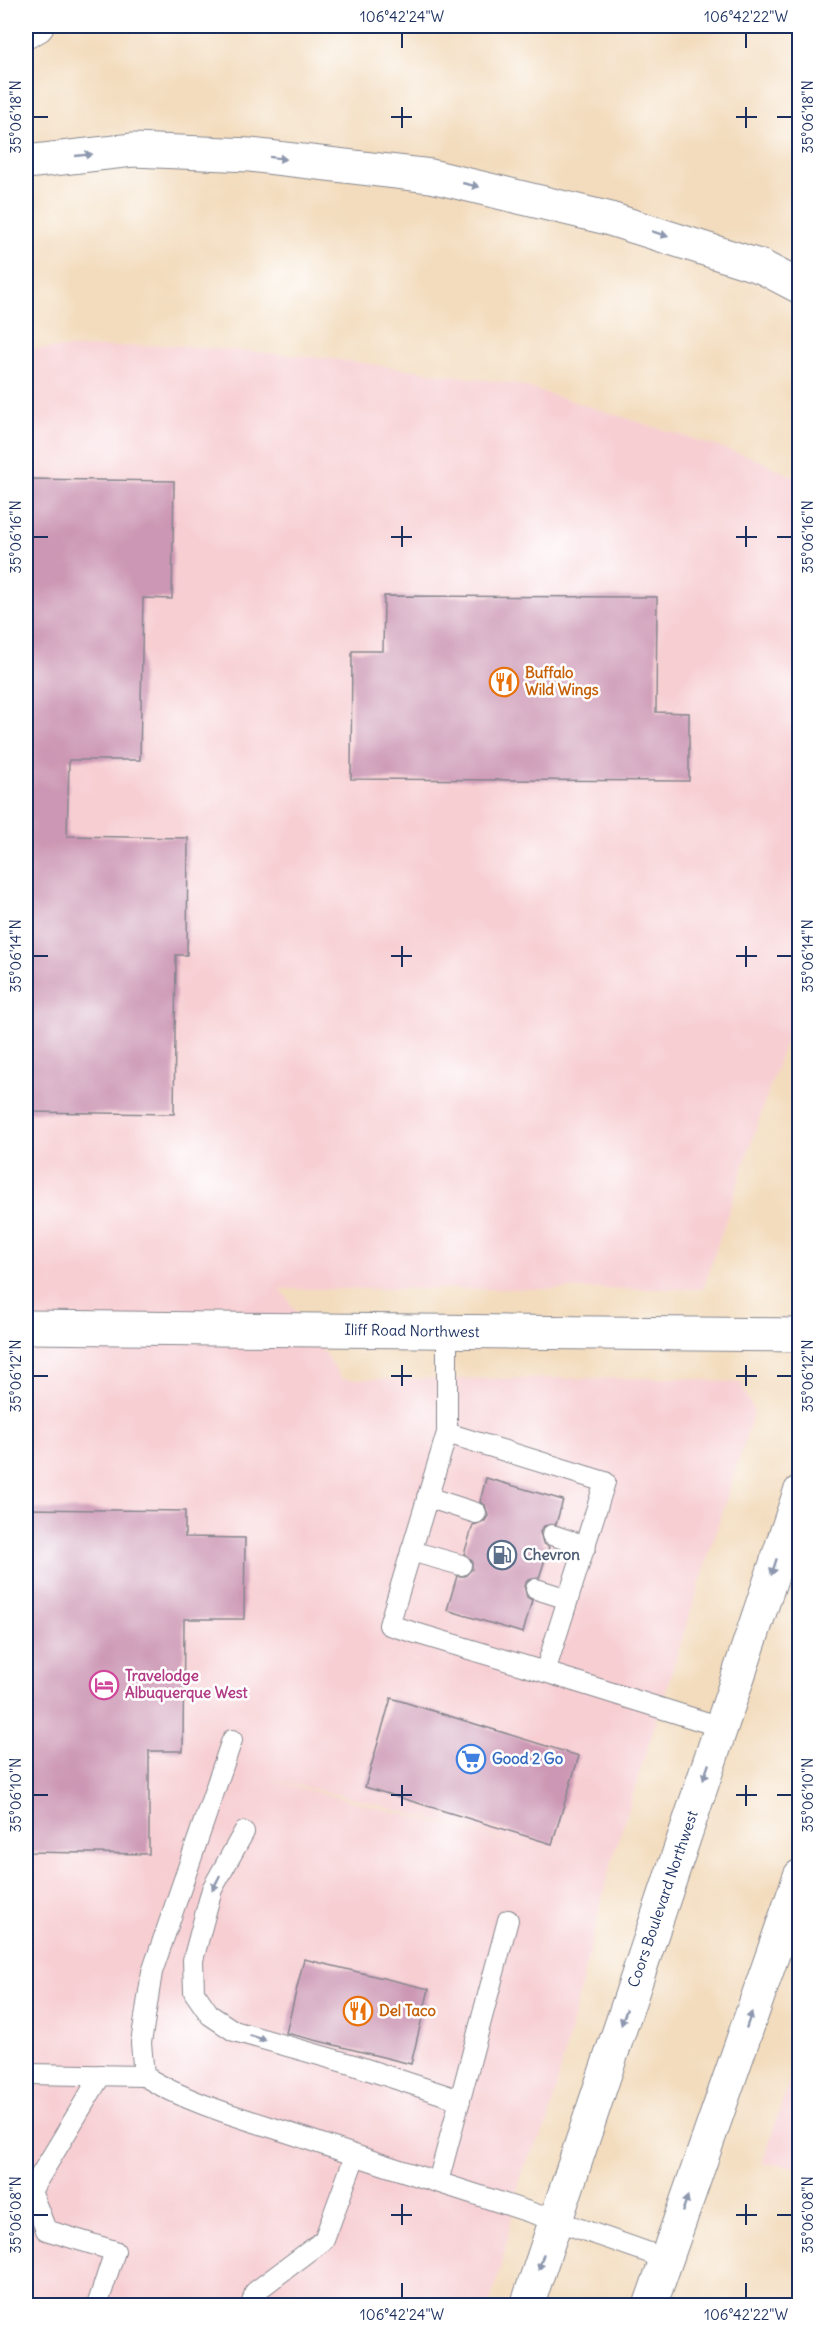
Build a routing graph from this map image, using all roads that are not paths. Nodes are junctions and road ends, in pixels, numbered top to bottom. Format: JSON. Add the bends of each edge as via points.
{"nodes":[{"id":1,"x":36,"y":26,"type":"edge"},
{"id":2,"x":26,"y":32,"type":"edge"},
{"id":3,"x":26,"y":162,"type":"edge"},
{"id":4,"x":800,"y":287,"type":"edge"},
{"id":5,"x":26,"y":1327,"type":"edge"},
{"id":6,"x":447,"y":1331,"type":"junction"},
{"id":7,"x":800,"y":1335,"type":"edge"},
{"id":8,"x":447,"y":1433,"type":"junction"},
{"id":9,"x":800,"y":1492,"type":"edge"},
{"id":10,"x":427,"y":1497,"type":"junction"},
{"id":11,"x":476,"y":1513,"type":"dead end"},
{"id":12,"x":552,"y":1535,"type":"dead end"},
{"id":13,"x":586,"y":1546,"type":"junction"},
{"id":14,"x":411,"y":1551,"type":"junction"},
{"id":15,"x":461,"y":1565,"type":"dead end"},
{"id":16,"x":536,"y":1589,"type":"dead end"},
{"id":17,"x":568,"y":1599,"type":"junction"},
{"id":18,"x":545,"y":1672,"type":"junction"},
{"id":19,"x":721,"y":1727,"type":"junction"},
{"id":20,"x":232,"y":1740,"type":"dead end"},
{"id":21,"x":244,"y":1832,"type":"dead end"},
{"id":22,"x":800,"y":1876,"type":"edge"},
{"id":23,"x":793,"y":1910,"type":"edge"},
{"id":24,"x":508,"y":1920,"type":"dead end"},
{"id":25,"x":26,"y":2074,"type":"edge"},
{"id":26,"x":101,"y":2075,"type":"junction"},
{"id":27,"x":144,"y":2076,"type":"junction"},
{"id":28,"x":460,"y":2100,"type":"junction"},
{"id":29,"x":355,"y":2156,"type":"junction"},
{"id":30,"x":438,"y":2182,"type":"junction"},
{"id":31,"x":28,"y":2191,"type":"edge"},
{"id":32,"x":556,"y":2219,"type":"junction"},
{"id":33,"x":666,"y":2259,"type":"junction"},
{"id":34,"x":97,"y":2306,"type":"edge"},
{"id":35,"x":251,"y":2306,"type":"edge"},
{"id":36,"x":527,"y":2306,"type":"edge"},
{"id":37,"x":650,"y":2306,"type":"edge"}],
"edges":[{"from":1,"to":2,"type":"main road"},
{"from":3,"to":4,"type":"main road","one_way":true,"via":[[133,150],[250,155],[431,176],[607,218],[762,267]]},
{"from":5,"to":6,"type":"main road","name":"Iliff Road Northwest"},
{"from":6,"to":7,"type":"main road","name":"Iliff Road Northwest"},
{"from":6,"to":8,"type":"lane"},
{"from":8,"to":10,"type":"lane"},
{"from":8,"to":13,"type":"lane","via":[[605,1482]]},
{"from":9,"to":19,"type":"main road","name":"Coors Boulevard Northwest","one_way":true},
{"from":10,"to":11,"type":"lane"},
{"from":10,"to":14,"type":"lane"},
{"from":12,"to":13,"type":"lane"},
{"from":13,"to":17,"type":"lane"},
{"from":14,"to":15,"type":"lane"},
{"from":14,"to":18,"type":"lane","via":[[389,1625]]},
{"from":16,"to":17,"type":"lane"},
{"from":17,"to":18,"type":"lane"},
{"from":18,"to":19,"type":"lane"},
{"from":19,"to":32,"type":"main road","name":"Coors Boulevard Northwest","one_way":true},
{"from":20,"to":27,"type":"lane","via":[[152,1972],[141,2043]]},
{"from":21,"to":28,"type":"lane","one_way":true,"via":[[212,1889],[193,1960],[194,1992],[210,2015],[234,2031]]},
{"from":22,"to":23,"type":"main road"},
{"from":33,"to":23,"type":"main road","one_way":true},
{"from":24,"to":28,"type":"lane"},
{"from":25,"to":26,"type":"lane"},
{"from":26,"to":27,"type":"lane"},
{"from":26,"to":31,"type":"lane"},
{"from":27,"to":29,"type":"lane","via":[[172,2093]]},
{"from":28,"to":30,"type":"lane"},
{"from":29,"to":30,"type":"lane"},
{"from":29,"to":35,"type":"lane","via":[[324,2241],[255,2292]]},
{"from":30,"to":32,"type":"lane"},
{"from":31,"to":34,"type":"lane","via":[[46,2230],[115,2251]]},
{"from":32,"to":33,"type":"lane"},
{"from":32,"to":36,"type":"main road","name":"Coors Boulevard Northwest","one_way":true},
{"from":33,"to":37,"type":"main road"}]}
